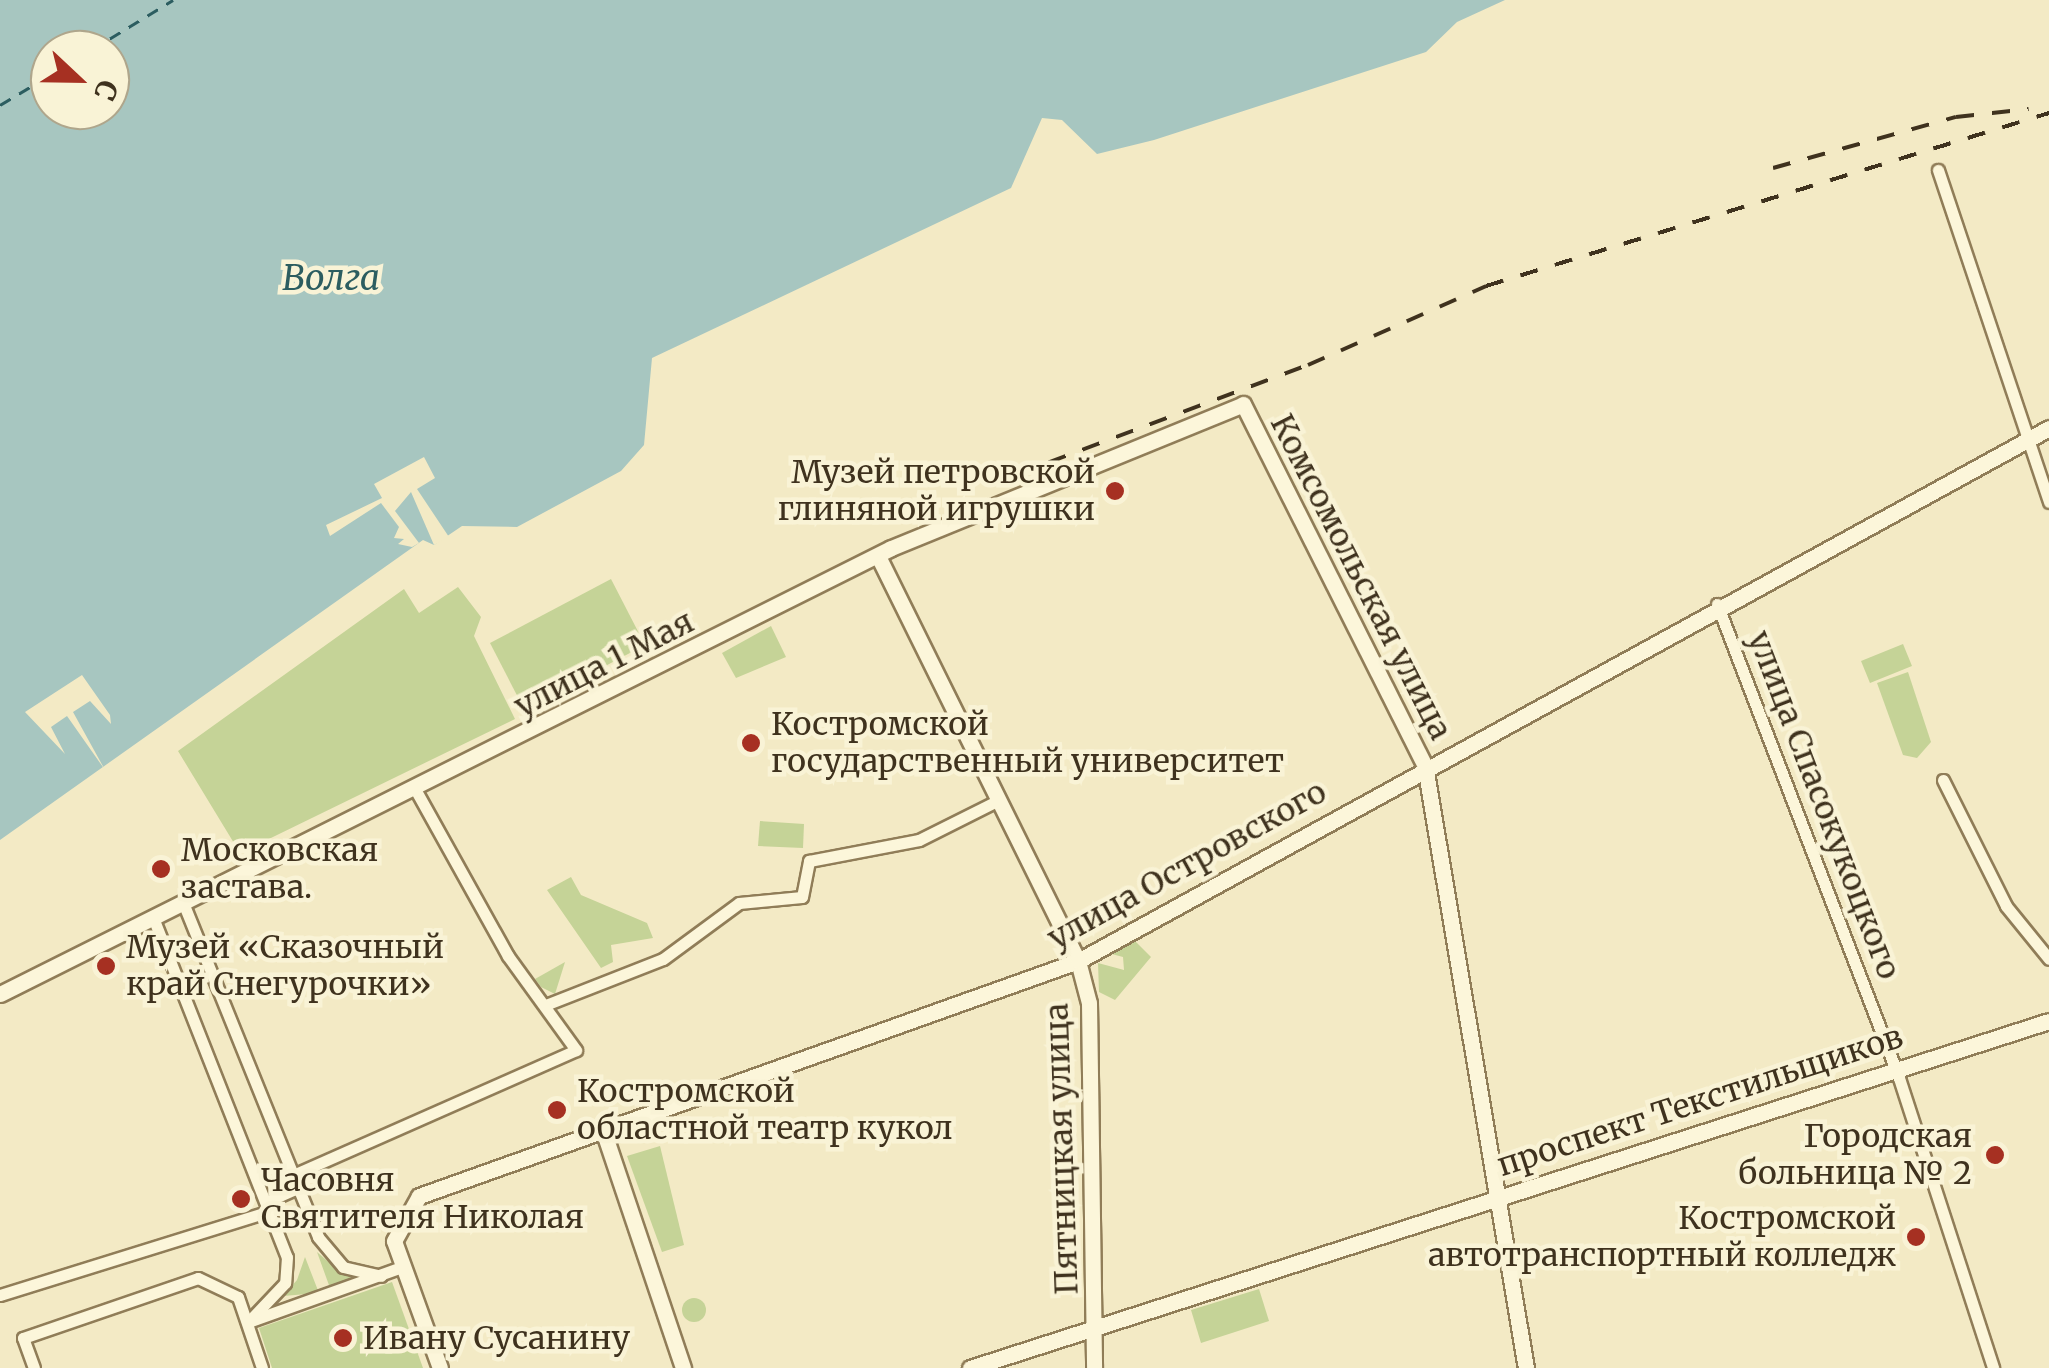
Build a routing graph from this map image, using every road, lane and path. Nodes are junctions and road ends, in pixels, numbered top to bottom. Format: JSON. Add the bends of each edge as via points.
{"nodes":[{"id":1,"x":1938,"y":170,"type":"dead end"},
{"id":2,"x":1243,"y":404,"type":"joint"},
{"id":3,"x":2049,"y":428,"type":"edge"},
{"id":4,"x":2026,"y":440,"type":"junction"},
{"id":5,"x":2049,"y":502,"type":"edge"},
{"id":6,"x":878,"y":556,"type":"junction"},
{"id":7,"x":1717,"y":604,"type":"junction"},
{"id":8,"x":1424,"y":766,"type":"junction"},
{"id":9,"x":1943,"y":780,"type":"dead end"},
{"id":10,"x":416,"y":791,"type":"junction"},
{"id":11,"x":998,"y":800,"type":"junction"},
{"id":12,"x":184,"y":906,"type":"junction"},
{"id":13,"x":154,"y":920,"type":"junction"},
{"id":14,"x":2049,"y":959,"type":"edge"},
{"id":15,"x":1078,"y":961,"type":"junction"},
{"id":16,"x":0,"y":994,"type":"edge"},
{"id":17,"x":548,"y":1004,"type":"junction"},
{"id":18,"x":2049,"y":1021,"type":"edge"},
{"id":19,"x":1895,"y":1068,"type":"junction"},
{"id":20,"x":604,"y":1133,"type":"junction"},
{"id":21,"x":293,"y":1175,"type":"junction"},
{"id":22,"x":298,"y":1188,"type":"junction"},
{"id":23,"x":1495,"y":1195,"type":"junction"},
{"id":24,"x":268,"y":1207,"type":"junction"},
{"id":25,"x":402,"y":1267,"type":"junction"},
{"id":26,"x":381,"y":1276,"type":"junction"},
{"id":27,"x":0,"y":1295,"type":"edge"},
{"id":28,"x":248,"y":1322,"type":"junction"},
{"id":29,"x":1094,"y":1328,"type":"junction"},
{"id":30,"x":34,"y":1368,"type":"edge"},
{"id":31,"x":262,"y":1368,"type":"edge"},
{"id":32,"x":440,"y":1368,"type":"edge"},
{"id":33,"x":683,"y":1368,"type":"edge"},
{"id":34,"x":970,"y":1368,"type":"edge"},
{"id":35,"x":1094,"y":1368,"type":"edge"},
{"id":36,"x":1526,"y":1368,"type":"edge"},
{"id":37,"x":1994,"y":1368,"type":"edge"}],
"edges":[{"from":1,"to":4,"type":"street"},
{"from":2,"to":6,"type":"street","name":"улица 1 Мая"},
{"from":2,"to":8,"type":"street","name":"Комсомольская улица"},
{"from":3,"to":4,"type":"street","name":"улица Островского"},
{"from":4,"to":5,"type":"street"},
{"from":4,"to":7,"type":"street","name":"улица Островского"},
{"from":6,"to":10,"type":"street","name":"улица 1 Мая"},
{"from":6,"to":11,"type":"street","name":"Пятницкая улица"},
{"from":7,"to":8,"type":"street","name":"улица Островского"},
{"from":7,"to":19,"type":"street","name":"улица Спасокукоцкого"},
{"from":8,"to":15,"type":"street","name":"улица Островского"},
{"from":8,"to":23,"type":"street","name":"Комсомольская улица"},
{"from":9,"to":14,"type":"street","via":[[2006,906]]},
{"from":10,"to":12,"type":"street","name":"улица 1 Мая"},
{"from":10,"to":17,"type":"street","via":[[508,956]]},
{"from":11,"to":15,"type":"street","name":"Пятницкая улица"},
{"from":11,"to":17,"type":"street","via":[[919,840],[810,861],[802,897],[711,915],[662,958]]},
{"from":12,"to":13,"type":"street","name":"улица 1 Мая"},
{"from":12,"to":21,"type":"street"},
{"from":13,"to":16,"type":"street","name":"улица 1 Мая"},
{"from":13,"to":24,"type":"street"},
{"from":15,"to":20,"type":"street","name":"улица Островского"},
{"from":15,"to":29,"type":"street","name":"Пятницкая улица","via":[[1089,1003]]},
{"from":17,"to":21,"type":"street","via":[[576,1050]]},
{"from":18,"to":19,"type":"street","name":"проспект Текстильщиков"},
{"from":19,"to":23,"type":"street","name":"проспект Текстильщиков"},
{"from":19,"to":37,"type":"street","name":"улица Спасокукоцкого"},
{"from":20,"to":25,"type":"street","name":"улица Островского","via":[[419,1196],[398,1221]]},
{"from":20,"to":33,"type":"street"},
{"from":21,"to":22,"type":"street"},
{"from":22,"to":24,"type":"street"},
{"from":22,"to":26,"type":"street","via":[[330,1259]]},
{"from":23,"to":29,"type":"street","name":"проспект Текстильщиков"},
{"from":23,"to":36,"type":"street","name":"Комсомольская улица"},
{"from":24,"to":27,"type":"street"},
{"from":24,"to":28,"type":"street","via":[[290,1270]]},
{"from":25,"to":26,"type":"street"},
{"from":25,"to":32,"type":"street","name":"улица Островского"},
{"from":26,"to":28,"type":"street"},
{"from":28,"to":30,"type":"street","via":[[238,1297],[215,1279],[22,1338]]},
{"from":28,"to":31,"type":"street"},
{"from":29,"to":34,"type":"street","name":"проспект Текстильщиков"},
{"from":29,"to":35,"type":"street","name":"Пятницкая улица"}]}
